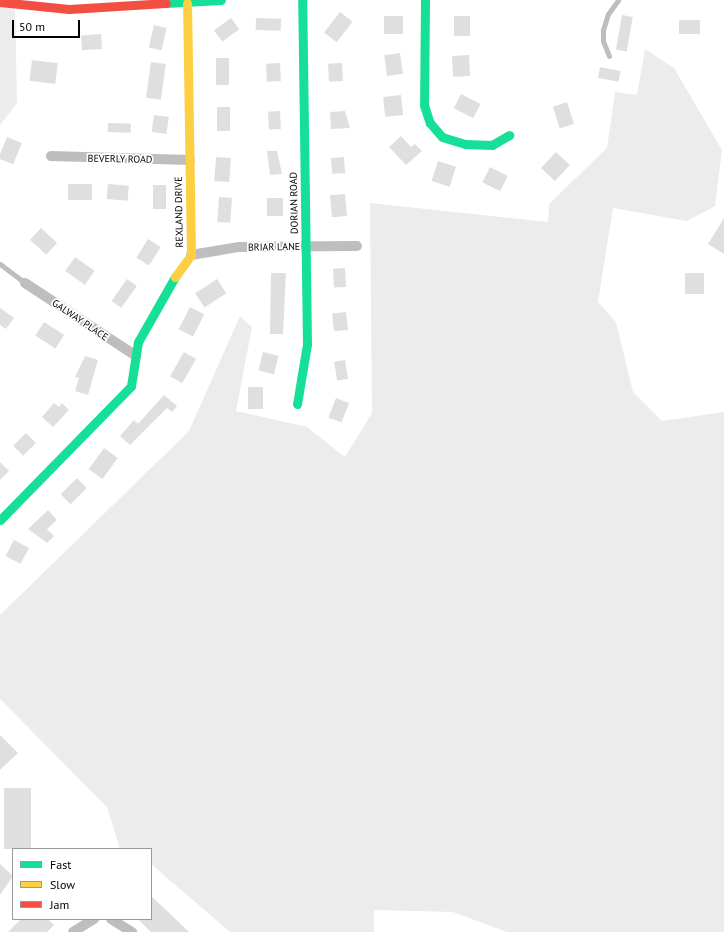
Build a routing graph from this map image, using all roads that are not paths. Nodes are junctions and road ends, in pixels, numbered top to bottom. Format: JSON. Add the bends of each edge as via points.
{"nodes":[{"id":1,"x":221,"y":0,"type":"edge"},
{"id":2,"x":302,"y":0,"type":"edge"},
{"id":3,"x":425,"y":0,"type":"edge"},
{"id":4,"x":618,"y":0,"type":"edge"},
{"id":5,"x":12,"y":1,"type":"edge"},
{"id":6,"x":0,"y":2,"type":"edge"},
{"id":7,"x":187,"y":2,"type":"junction"},
{"id":8,"x":609,"y":56,"type":"dead end"},
{"id":9,"x":509,"y":135,"type":"dead end"},
{"id":10,"x":51,"y":156,"type":"dead end"},
{"id":11,"x":190,"y":160,"type":"junction"},
{"id":12,"x":305,"y":246,"type":"junction"},
{"id":13,"x":357,"y":246,"type":"dead end"},
{"id":14,"x":191,"y":255,"type":"junction"},
{"id":15,"x":0,"y":264,"type":"edge"},
{"id":16,"x":25,"y":283,"type":"joint"},
{"id":17,"x":136,"y":356,"type":"junction"},
{"id":18,"x":297,"y":404,"type":"dead end"},
{"id":19,"x":0,"y":520,"type":"edge"},
{"id":20,"x":92,"y":920,"type":"edge"},
{"id":21,"x":113,"y":920,"type":"edge"},
{"id":22,"x":73,"y":932,"type":"edge"},
{"id":23,"x":132,"y":932,"type":"edge"}],
"edges":[{"from":1,"to":7,"type":"street"},
{"from":2,"to":12,"type":"street","name":"DORIAN ROAD"},
{"from":3,"to":9,"type":"street","via":[[424,105],[430,123],[442,137],[466,144],[492,145]]},
{"from":4,"to":8,"type":"lane","via":[[608,14],[604,30],[603,41]]},
{"from":5,"to":6,"type":"street"},
{"from":5,"to":7,"type":"street","via":[[69,9]]},
{"from":7,"to":11,"type":"street","name":"REXLAND DRIVE"},
{"from":10,"to":11,"type":"street","name":"BEVERLY ROAD"},
{"from":11,"to":14,"type":"street","name":"REXLAND DRIVE"},
{"from":12,"to":13,"type":"street","name":"BRIAR LANE"},
{"from":12,"to":14,"type":"street","name":"BRIAR LANE","via":[[239,247]]},
{"from":12,"to":18,"type":"street","name":"DORIAN ROAD","via":[[307,344]]},
{"from":14,"to":17,"type":"street","name":"REXLAND DRIVE","via":[[161,296],[138,342]]},
{"from":15,"to":16,"type":"lane"},
{"from":16,"to":17,"type":"street","name":"GALWAY PLACE"},
{"from":17,"to":19,"type":"street","name":"REXLAND DRIVE","via":[[131,386]]},
{"from":20,"to":22,"type":"street"},
{"from":21,"to":23,"type":"street"}]}
